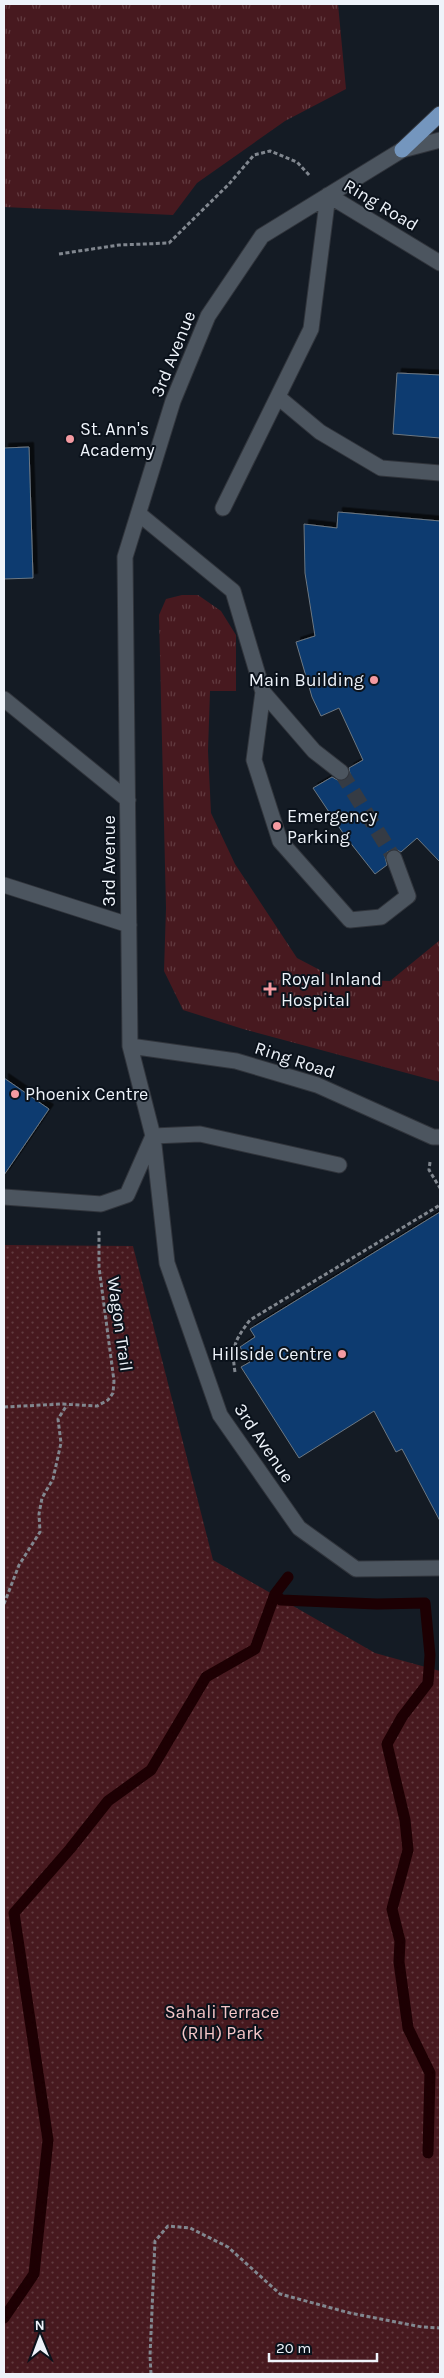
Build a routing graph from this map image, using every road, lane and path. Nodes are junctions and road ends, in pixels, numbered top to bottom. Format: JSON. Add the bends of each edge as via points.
{"nodes":[{"id":1,"x":440,"y":114,"type":"edge"},
{"id":2,"x":440,"y":140,"type":"edge"},
{"id":3,"x":402,"y":150,"type":"junction"},
{"id":4,"x":328,"y":195,"type":"junction"},
{"id":5,"x":59,"y":254,"type":"dead end"},
{"id":6,"x":440,"y":263,"type":"edge"},
{"id":7,"x":278,"y":396,"type":"junction"},
{"id":8,"x":440,"y":473,"type":"edge"},
{"id":9,"x":223,"y":508,"type":"dead end"},
{"id":10,"x":139,"y":514,"type":"junction"},
{"id":11,"x":263,"y":692,"type":"junction"},
{"id":12,"x":4,"y":699,"type":"edge"},
{"id":13,"x":341,"y":772,"type":"tunnel mouth"},
{"id":14,"x":128,"y":800,"type":"junction"},
{"id":15,"x":394,"y":858,"type":"tunnel mouth"},
{"id":16,"x":4,"y":886,"type":"edge"},
{"id":17,"x":129,"y":925,"type":"junction"},
{"id":18,"x":130,"y":1046,"type":"junction"},
{"id":19,"x":152,"y":1136,"type":"junction"},
{"id":20,"x":440,"y":1137,"type":"edge"},
{"id":21,"x":339,"y":1165,"type":"dead end"},
{"id":22,"x":429,"y":1170,"type":"dead end"},
{"id":23,"x":440,"y":1188,"type":"edge"},
{"id":24,"x":4,"y":1197,"type":"edge"},
{"id":25,"x":101,"y":1204,"type":"junction"},
{"id":26,"x":440,"y":1205,"type":"edge"},
{"id":27,"x":236,"y":1378,"type":"dead end"},
{"id":28,"x":67,"y":1405,"type":"junction"},
{"id":29,"x":4,"y":1407,"type":"edge"},
{"id":30,"x":440,"y":1568,"type":"edge"},
{"id":31,"x":4,"y":1604,"type":"edge"},
{"id":32,"x":440,"y":2328,"type":"edge"},
{"id":33,"x":151,"y":2374,"type":"edge"}],
"edges":[{"from":1,"to":3,"type":"main road"},
{"from":2,"to":3,"type":"street","name":"3rd Avenue"},
{"from":3,"to":4,"type":"street","name":"3rd Avenue"},
{"from":4,"to":5,"type":"path","via":[[297,162],[270,151],[254,155],[169,243],[119,245]]},
{"from":4,"to":6,"type":"street","name":"Ring Road"},
{"from":4,"to":7,"type":"street","via":[[311,329]]},
{"from":4,"to":10,"type":"street","name":"3rd Avenue","via":[[262,236],[208,316],[173,401]]},
{"from":7,"to":8,"type":"street","via":[[320,432],[381,468]]},
{"from":7,"to":9,"type":"street"},
{"from":10,"to":11,"type":"street","via":[[233,590]]},
{"from":10,"to":14,"type":"street","name":"3rd Avenue","via":[[125,557]]},
{"from":11,"to":13,"type":"street","via":[[314,750]]},
{"from":11,"to":15,"type":"street","via":[[254,760],[280,840],[350,920],[381,917],[408,896]]},
{"from":12,"to":14,"type":"street"},
{"from":14,"to":17,"type":"street","name":"3rd Avenue"},
{"from":16,"to":17,"type":"street"},
{"from":17,"to":18,"type":"street","name":"3rd Avenue"},
{"from":18,"to":19,"type":"street","name":"3rd Avenue"},
{"from":18,"to":20,"type":"street","name":"Ring Road","via":[[236,1061],[317,1085],[433,1137]]},
{"from":19,"to":21,"type":"street","via":[[200,1134]]},
{"from":19,"to":25,"type":"street","via":[[127,1195]]},
{"from":19,"to":30,"type":"street","name":"3rd Avenue","via":[[167,1263],[220,1415],[298,1528],[356,1569]]},
{"from":22,"to":23,"type":"path"},
{"from":24,"to":25,"type":"street"},
{"from":25,"to":28,"type":"path","name":"Wagon Trail","via":[[99,1267],[113,1393],[97,1406]]},
{"from":26,"to":27,"type":"path","via":[[250,1320],[235,1339]]},
{"from":28,"to":29,"type":"path","name":"Wagon Trail"},
{"from":28,"to":31,"type":"path","via":[[58,1419],[61,1443],[53,1479],[42,1498],[40,1532],[19,1564]]},
{"from":32,"to":33,"type":"path","via":[[350,2313],[280,2294],[228,2247],[190,2228],[168,2226],[155,2241]]}]}
